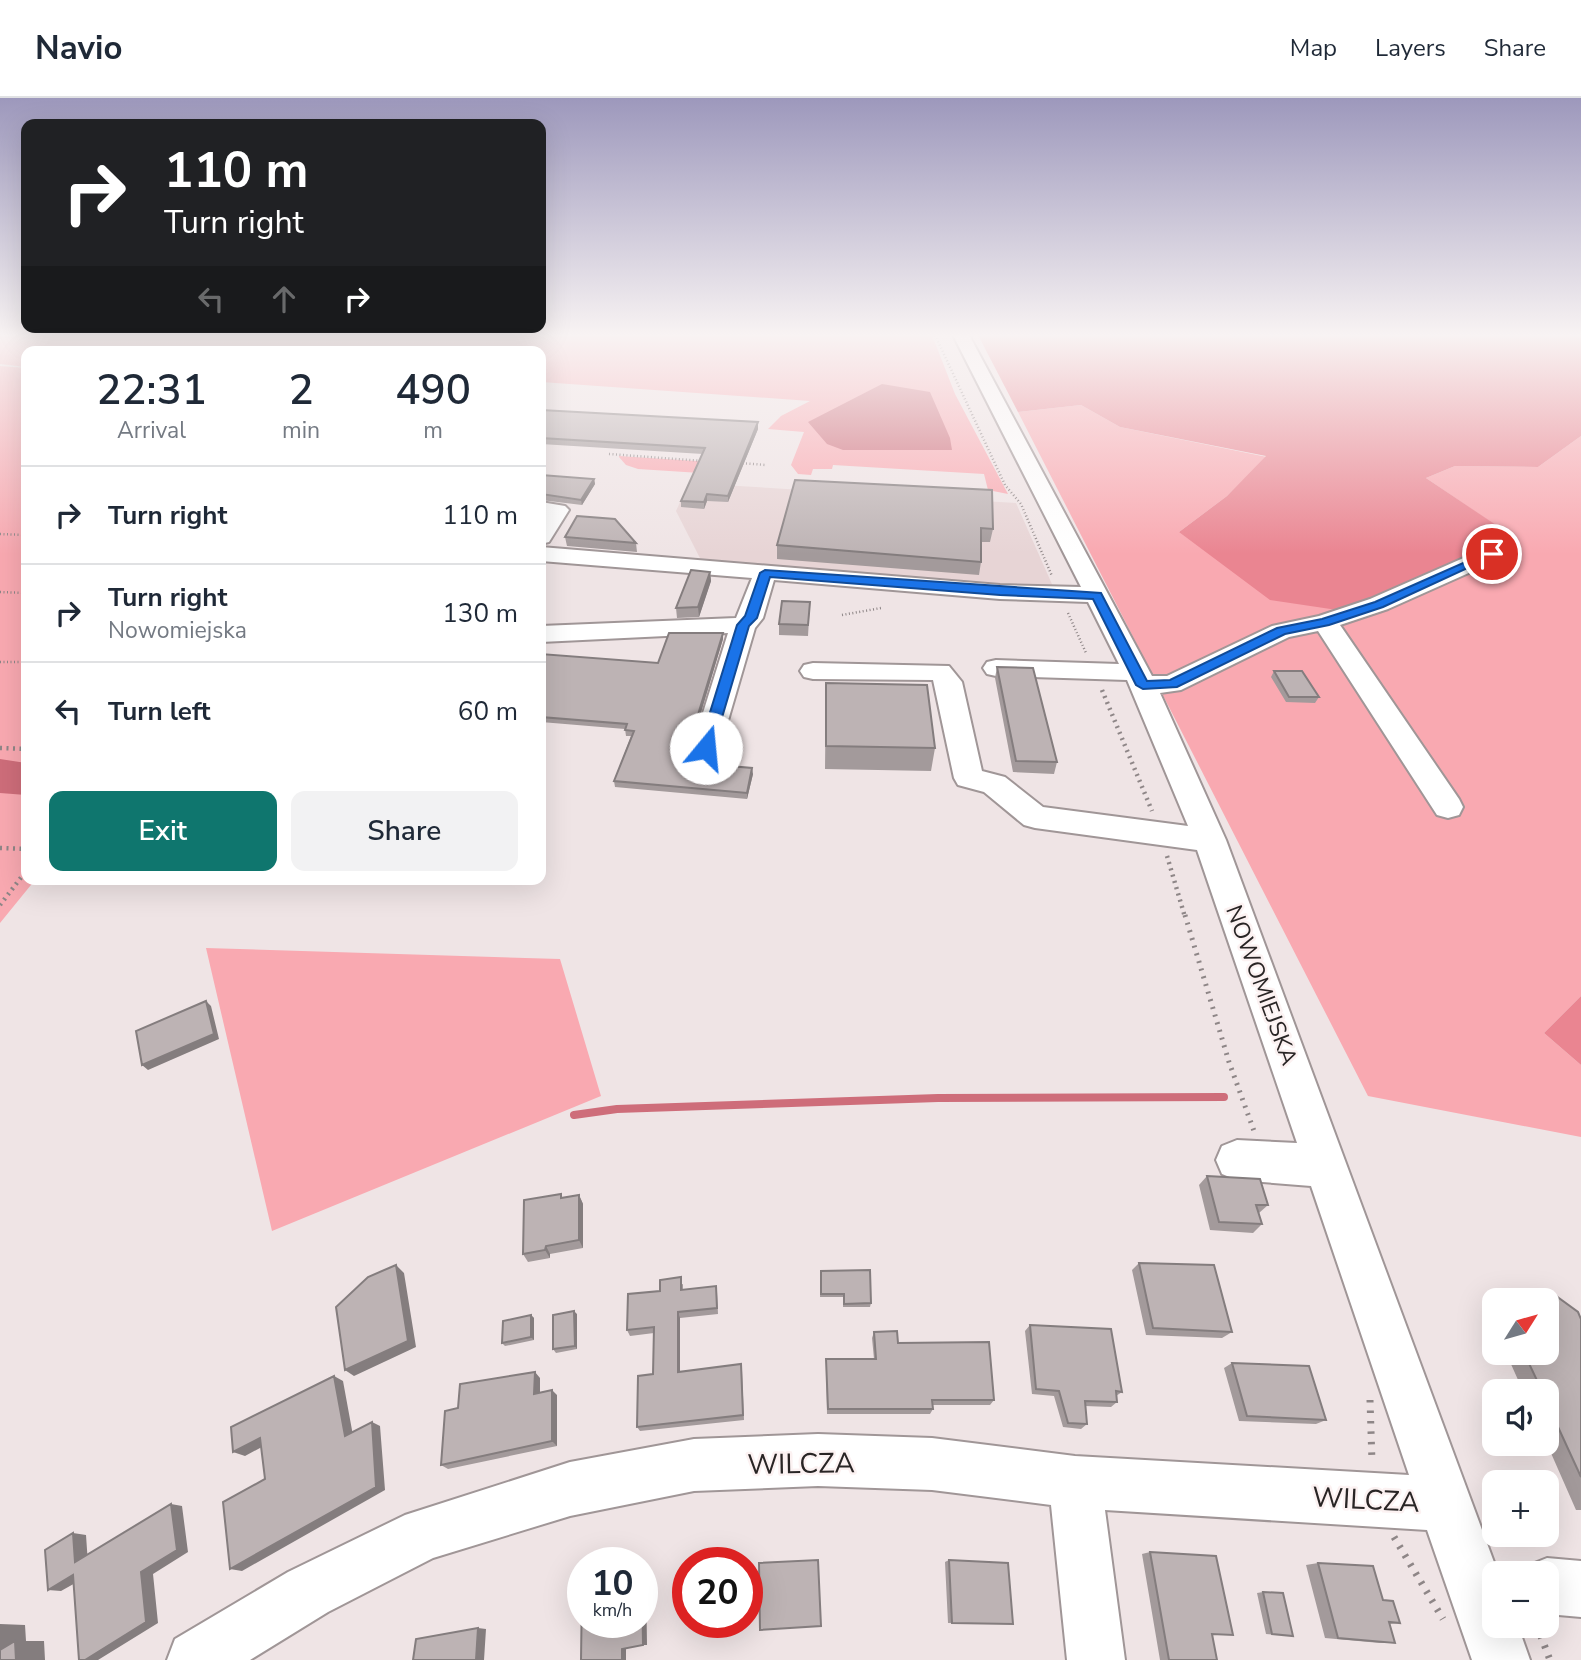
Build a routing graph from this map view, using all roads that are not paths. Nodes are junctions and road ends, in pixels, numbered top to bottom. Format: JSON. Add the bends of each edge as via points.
{"nodes":[{"id":1,"x":994,"y":408,"type":"edge"},
{"id":2,"x":546,"y":509,"type":"edge"},
{"id":3,"x":546,"y":529,"type":"edge"},
{"id":4,"x":546,"y":554,"type":"edge"},
{"id":5,"x":1492,"y":554,"type":"dead end"},
{"id":6,"x":765,"y":573,"type":"junction"},
{"id":7,"x":1079,"y":595,"type":"junction"},
{"id":8,"x":1325,"y":622,"type":"junction"},
{"id":9,"x":743,"y":625,"type":"junction"},
{"id":10,"x":546,"y":634,"type":"edge"},
{"id":11,"x":996,"y":668,"type":"edge"},
{"id":12,"x":813,"y":671,"type":"dead end"},
{"id":13,"x":1140,"y":679,"type":"junction"},
{"id":14,"x":706,"y":748,"type":"dead end"},
{"id":15,"x":1448,"y":807,"type":"dead end"},
{"id":16,"x":1210,"y":840,"type":"junction"},
{"id":17,"x":1251,"y":1161,"type":"road end"},
{"id":18,"x":1326,"y":1166,"type":"junction"},
{"id":19,"x":1075,"y":1482,"type":"junction"},
{"id":20,"x":1446,"y":1504,"type":"junction"},
{"id":21,"x":1482,"y":1577,"type":"edge"},
{"id":22,"x":1559,"y":1587,"type":"edge"},
{"id":23,"x":1581,"y":1589,"type":"edge"},
{"id":24,"x":1496,"y":1638,"type":"edge"},
{"id":25,"x":196,"y":1660,"type":"edge"},
{"id":26,"x":1096,"y":1660,"type":"edge"},
{"id":27,"x":1501,"y":1660,"type":"edge"}],
"edges":[{"from":1,"to":7,"type":"street","name":"NOWOMIEJSKA"},
{"from":2,"to":3,"type":"street","via":[[558,510]]},
{"from":4,"to":6,"type":"street"},
{"from":5,"to":8,"type":"street","via":[[1379,604]]},
{"from":6,"to":7,"type":"street"},
{"from":6,"to":9,"type":"street","via":[[751,618]]},
{"from":7,"to":13,"type":"street","name":"NOWOMIEJSKA"},
{"from":8,"to":13,"type":"street","via":[[1281,631],[1172,684]]},
{"from":8,"to":15,"type":"street"},
{"from":9,"to":10,"type":"street"},
{"from":9,"to":14,"type":"street"},
{"from":11,"to":13,"type":"street","via":[[1094,671]]},
{"from":12,"to":16,"type":"street","via":[[940,671],[949,682],[969,778],[994,784],[1035,817]]},
{"from":13,"to":16,"type":"street","name":"NOWOMIEJSKA"},
{"from":16,"to":18,"type":"street","name":"NOWOMIEJSKA"},
{"from":17,"to":18,"type":"street"},
{"from":18,"to":20,"type":"street","name":"NOWOMIEJSKA"},
{"from":19,"to":20,"type":"street","name":"WILCZA"},
{"from":19,"to":25,"type":"street","name":"WILCZA","via":[[932,1464],[818,1460],[694,1465],[570,1489],[425,1534],[308,1592]]},
{"from":19,"to":26,"type":"street"},
{"from":20,"to":21,"type":"street","name":"NOWOMIEJSKA"},
{"from":22,"to":23,"type":"street"},
{"from":24,"to":27,"type":"street","name":"NOWOMIEJSKA"}]}
